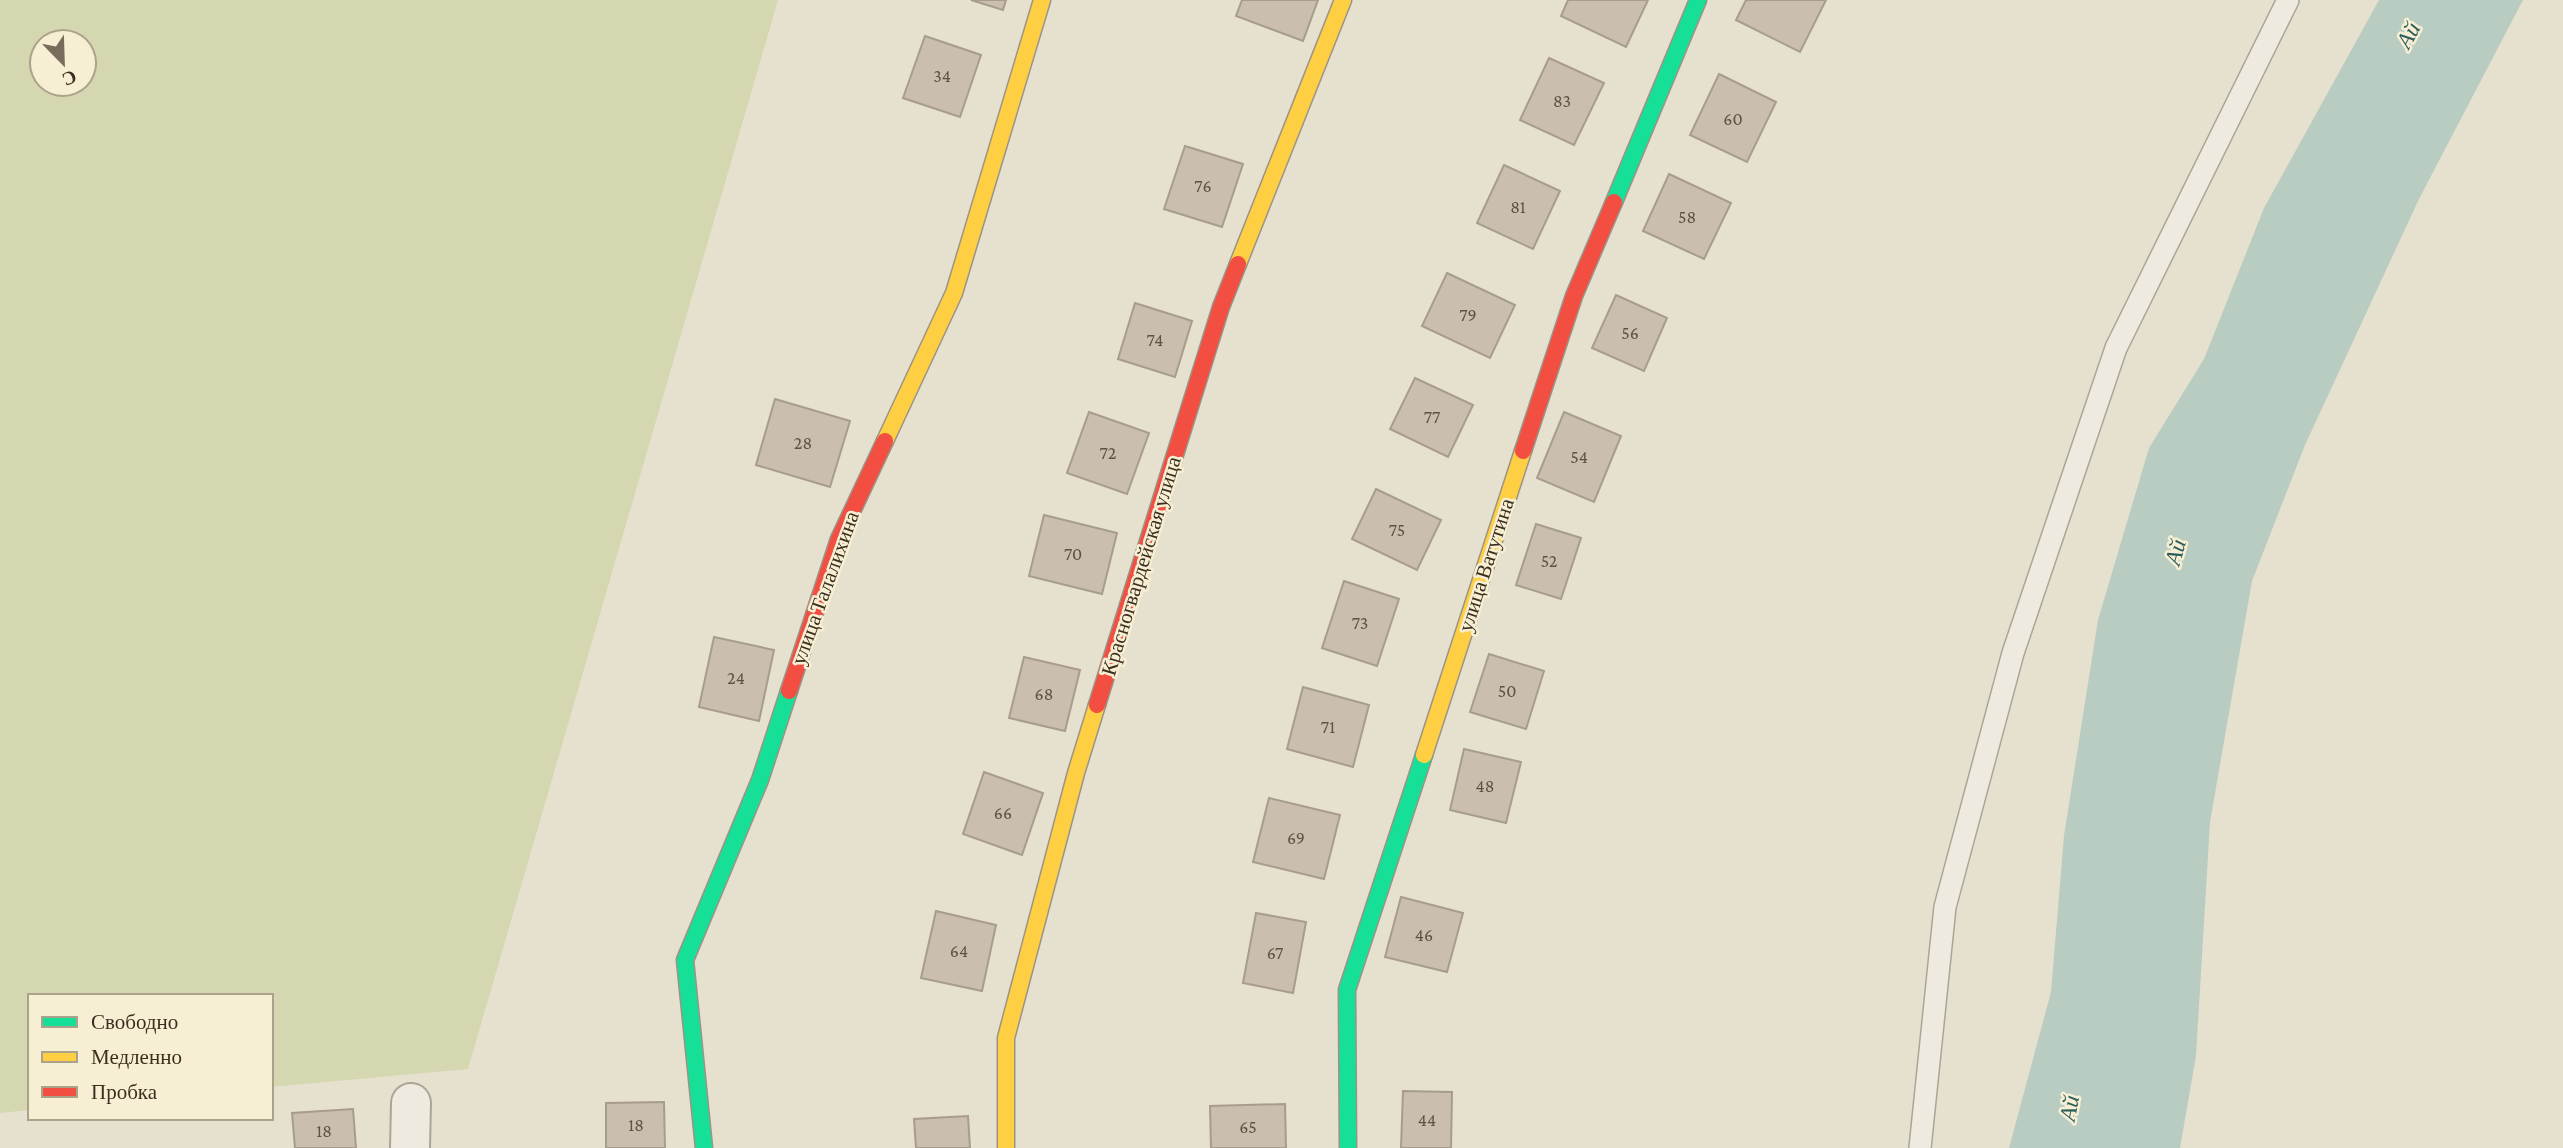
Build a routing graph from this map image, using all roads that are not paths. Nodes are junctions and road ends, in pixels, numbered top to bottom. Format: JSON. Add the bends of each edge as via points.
{"nodes":[{"id":1,"x":1042,"y":0,"type":"edge"},
{"id":2,"x":1343,"y":0,"type":"edge"},
{"id":3,"x":1698,"y":0,"type":"edge"},
{"id":4,"x":2288,"y":0,"type":"edge"},
{"id":5,"x":411,"y":1103,"type":"dead end"},
{"id":6,"x":410,"y":1148,"type":"edge"},
{"id":7,"x":704,"y":1148,"type":"edge"},
{"id":8,"x":1006,"y":1148,"type":"edge"},
{"id":9,"x":1348,"y":1148,"type":"edge"},
{"id":10,"x":1920,"y":1148,"type":"edge"}],
"edges":[{"from":1,"to":7,"type":"street","name":"улица Талалихина","via":[[954,293],[839,538],[760,780],[685,960]]},
{"from":2,"to":8,"type":"street","name":"Красногвардейская улица","via":[[1221,307],[1076,773],[1006,1038]]},
{"from":3,"to":9,"type":"street","name":"улица Ватутина","via":[[1574,296],[1347,990]]},
{"from":4,"to":10,"type":"lane","via":[[2116,348],[2013,653],[1945,907]]},
{"from":5,"to":6,"type":"street"}]}
